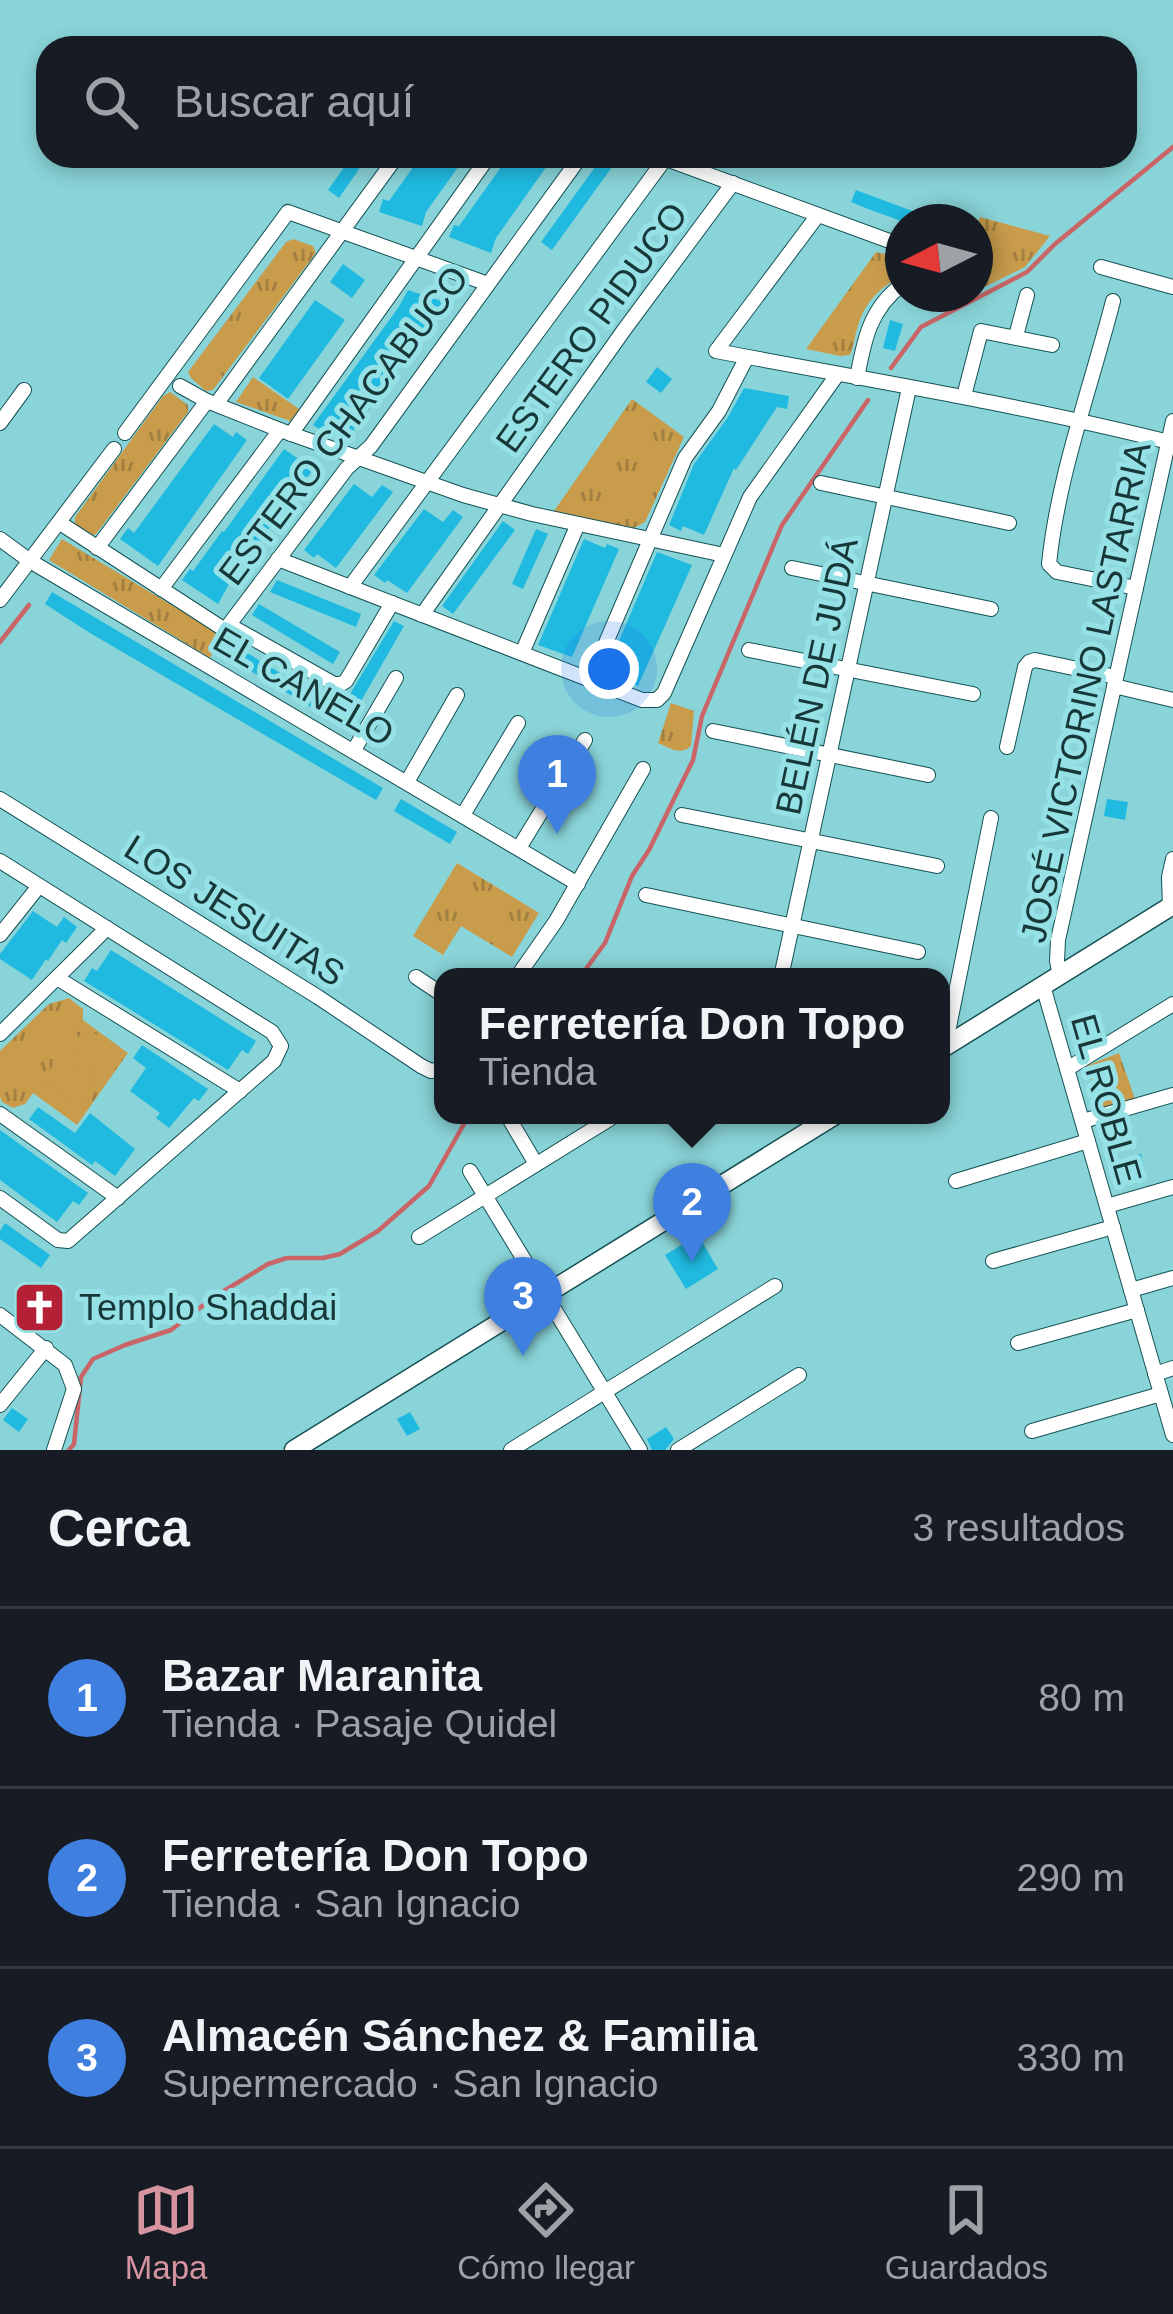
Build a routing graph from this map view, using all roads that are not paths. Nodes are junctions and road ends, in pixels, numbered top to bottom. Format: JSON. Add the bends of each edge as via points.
{"nodes":[{"id":1,"x":389,"y":168,"type":"edge"},
{"id":2,"x":481,"y":168,"type":"edge"},
{"id":3,"x":571,"y":168,"type":"edge"},
{"id":4,"x":653,"y":168,"type":"edge"},
{"id":5,"x":691,"y":168,"type":"edge"},
{"id":6,"x":733,"y":183,"type":"junction"},
{"id":7,"x":818,"y":215,"type":"junction"},
{"id":8,"x":344,"y":232,"type":"junction"},
{"id":9,"x":885,"y":239,"type":"edge"},
{"id":10,"x":417,"y":259,"type":"junction"},
{"id":11,"x":1101,"y":267,"type":"dead end"},
{"id":12,"x":488,"y":284,"type":"junction"},
{"id":13,"x":1173,"y":286,"type":"edge"},
{"id":14,"x":1027,"y":295,"type":"dead end"},
{"id":15,"x":885,"y":299,"type":"edge"},
{"id":16,"x":1113,"y":301,"type":"dead end"},
{"id":17,"x":1016,"y":336,"type":"junction"},
{"id":18,"x":1052,"y":345,"type":"dead end"},
{"id":19,"x":747,"y":357,"type":"junction"},
{"id":20,"x":837,"y":374,"type":"junction"},
{"id":21,"x":857,"y":378,"type":"junction"},
{"id":22,"x":181,"y":386,"type":"dead end"},
{"id":23,"x":909,"y":388,"type":"junction"},
{"id":24,"x":24,"y":390,"type":"dead end"},
{"id":25,"x":964,"y":396,"type":"junction"},
{"id":26,"x":212,"y":402,"type":"junction"},
{"id":27,"x":1080,"y":420,"type":"junction"},
{"id":28,"x":1173,"y":421,"type":"edge"},
{"id":29,"x":0,"y":423,"type":"edge"},
{"id":30,"x":285,"y":432,"type":"junction"},
{"id":31,"x":125,"y":433,"type":"dead end"},
{"id":32,"x":1170,"y":443,"type":"edge"},
{"id":33,"x":114,"y":449,"type":"dead end"},
{"id":34,"x":357,"y":457,"type":"junction"},
{"id":35,"x":426,"y":483,"type":"junction"},
{"id":36,"x":820,"y":483,"type":"dead end"},
{"id":37,"x":884,"y":497,"type":"junction"},
{"id":38,"x":498,"y":506,"type":"junction"},
{"id":39,"x":1010,"y":523,"type":"dead end"},
{"id":40,"x":60,"y":524,"type":"junction"},
{"id":41,"x":578,"y":524,"type":"junction"},
{"id":42,"x":0,"y":539,"type":"edge"},
{"id":43,"x":648,"y":539,"type":"junction"},
{"id":44,"x":97,"y":548,"type":"junction"},
{"id":45,"x":724,"y":556,"type":"junction"},
{"id":46,"x":278,"y":560,"type":"junction"},
{"id":47,"x":30,"y":561,"type":"junction"},
{"id":48,"x":792,"y":568,"type":"dead end"},
{"id":49,"x":866,"y":583,"type":"junction"},
{"id":50,"x":350,"y":587,"type":"junction"},
{"id":51,"x":1136,"y":588,"type":"junction"},
{"id":52,"x":161,"y":589,"type":"junction"},
{"id":53,"x":0,"y":600,"type":"edge"},
{"id":54,"x":392,"y":603,"type":"junction"},
{"id":55,"x":991,"y":608,"type":"dead end"},
{"id":56,"x":422,"y":615,"type":"junction"},
{"id":57,"x":229,"y":625,"type":"junction"},
{"id":58,"x":749,"y":650,"type":"dead end"},
{"id":59,"x":522,"y":653,"type":"junction"},
{"id":60,"x":848,"y":669,"type":"junction"},
{"id":61,"x":396,"y":678,"type":"dead end"},
{"id":62,"x":590,"y":680,"type":"junction"},
{"id":63,"x":1115,"y":682,"type":"junction"},
{"id":64,"x":973,"y":694,"type":"dead end"},
{"id":65,"x":457,"y":695,"type":"dead end"},
{"id":66,"x":1173,"y":700,"type":"edge"},
{"id":67,"x":518,"y":724,"type":"dead end"},
{"id":68,"x":713,"y":731,"type":"dead end"},
{"id":69,"x":585,"y":740,"type":"dead end"},
{"id":70,"x":1007,"y":747,"type":"dead end"},
{"id":71,"x":354,"y":750,"type":"junction"},
{"id":72,"x":831,"y":755,"type":"junction"},
{"id":73,"x":643,"y":769,"type":"dead end"},
{"id":74,"x":928,"y":775,"type":"dead end"},
{"id":75,"x":407,"y":782,"type":"junction"},
{"id":76,"x":0,"y":799,"type":"edge"},
{"id":77,"x":463,"y":815,"type":"junction"},
{"id":78,"x":682,"y":815,"type":"dead end"},
{"id":79,"x":991,"y":818,"type":"dead end"},
{"id":80,"x":812,"y":841,"type":"junction"},
{"id":81,"x":519,"y":848,"type":"junction"},
{"id":82,"x":1173,"y":859,"type":"edge"},
{"id":83,"x":0,"y":861,"type":"edge"},
{"id":84,"x":937,"y":866,"type":"dead end"},
{"id":85,"x":578,"y":884,"type":"junction"},
{"id":86,"x":39,"y":886,"type":"junction"},
{"id":87,"x":646,"y":895,"type":"dead end"},
{"id":88,"x":1171,"y":906,"type":"edge"},
{"id":89,"x":794,"y":926,"type":"junction"},
{"id":90,"x":107,"y":928,"type":"junction"},
{"id":91,"x":0,"y":935,"type":"edge"},
{"id":92,"x":918,"y":952,"type":"dead end"},
{"id":93,"x":523,"y":968,"type":"edge"},
{"id":94,"x":783,"y":968,"type":"edge"},
{"id":95,"x":416,"y":977,"type":"dead end"},
{"id":96,"x":57,"y":978,"type":"junction"},
{"id":97,"x":1052,"y":981,"type":"junction"},
{"id":98,"x":434,"y":989,"type":"edge"},
{"id":99,"x":1173,"y":1004,"type":"edge"},
{"id":100,"x":950,"y":1014,"type":"edge"},
{"id":101,"x":0,"y":1034,"type":"edge"},
{"id":102,"x":950,"y":1044,"type":"edge"},
{"id":103,"x":434,"y":1069,"type":"edge"},
{"id":104,"x":1067,"y":1069,"type":"junction"},
{"id":105,"x":240,"y":1091,"type":"junction"},
{"id":106,"x":1173,"y":1096,"type":"edge"},
{"id":107,"x":0,"y":1114,"type":"edge"},
{"id":108,"x":1083,"y":1121,"type":"junction"},
{"id":109,"x":512,"y":1124,"type":"edge"},
{"id":110,"x":598,"y":1124,"type":"edge"},
{"id":111,"x":820,"y":1124,"type":"edge"},
{"id":112,"x":1088,"y":1141,"type":"junction"},
{"id":113,"x":536,"y":1164,"type":"junction"},
{"id":114,"x":470,"y":1171,"type":"dead end"},
{"id":115,"x":956,"y":1181,"type":"dead end"},
{"id":116,"x":1173,"y":1187,"type":"edge"},
{"id":117,"x":485,"y":1196,"type":"junction"},
{"id":118,"x":0,"y":1198,"type":"edge"},
{"id":119,"x":118,"y":1198,"type":"junction"},
{"id":120,"x":1107,"y":1206,"type":"junction"},
{"id":121,"x":1113,"y":1227,"type":"junction"},
{"id":122,"x":419,"y":1238,"type":"dead end"},
{"id":123,"x":993,"y":1261,"type":"dead end"},
{"id":124,"x":1173,"y":1278,"type":"edge"},
{"id":125,"x":776,"y":1286,"type":"dead end"},
{"id":126,"x":1131,"y":1290,"type":"junction"},
{"id":127,"x":545,"y":1294,"type":"junction"},
{"id":128,"x":1137,"y":1310,"type":"junction"},
{"id":129,"x":0,"y":1315,"type":"edge"},
{"id":130,"x":1018,"y":1343,"type":"dead end"},
{"id":131,"x":46,"y":1348,"type":"junction"},
{"id":132,"x":1173,"y":1368,"type":"edge"},
{"id":133,"x":1155,"y":1373,"type":"junction"},
{"id":134,"x":799,"y":1375,"type":"dead end"},
{"id":135,"x":605,"y":1393,"type":"junction"},
{"id":136,"x":1161,"y":1394,"type":"junction"},
{"id":137,"x":0,"y":1405,"type":"edge"},
{"id":138,"x":1032,"y":1431,"type":"dead end"},
{"id":139,"x":1173,"y":1436,"type":"edge"},
{"id":140,"x":54,"y":1450,"type":"edge"},
{"id":141,"x":294,"y":1450,"type":"edge"},
{"id":142,"x":511,"y":1450,"type":"edge"},
{"id":143,"x":640,"y":1450,"type":"edge"},
{"id":144,"x":678,"y":1450,"type":"edge"}],
"edges":[{"from":1,"to":8,"type":"street"},
{"from":2,"to":10,"type":"street"},
{"from":3,"to":12,"type":"street","name":"ESTERO CHACABUCO"},
{"from":4,"to":35,"type":"street"},
{"from":5,"to":6,"type":"street"},
{"from":6,"to":7,"type":"street"},
{"from":6,"to":38,"type":"street","name":"ESTERO PIDUCO"},
{"from":7,"to":9,"type":"street"},
{"from":7,"to":19,"type":"street","via":[[716,351]]},
{"from":8,"to":10,"type":"street"},
{"from":8,"to":26,"type":"street"},
{"from":8,"to":31,"type":"street","via":[[288,212]]},
{"from":10,"to":12,"type":"street"},
{"from":10,"to":30,"type":"street"},
{"from":11,"to":13,"type":"street"},
{"from":12,"to":34,"type":"street","name":"ESTERO CHACABUCO"},
{"from":14,"to":17,"type":"street"},
{"from":15,"to":21,"type":"street","via":[[872,318]]},
{"from":16,"to":27,"type":"street"},
{"from":17,"to":18,"type":"street"},
{"from":17,"to":25,"type":"street","via":[[981,331]]},
{"from":19,"to":20,"type":"street"},
{"from":19,"to":43,"type":"street","via":[[685,458]]},
{"from":20,"to":21,"type":"street"},
{"from":20,"to":45,"type":"street","via":[[755,489]]},
{"from":21,"to":23,"type":"street"},
{"from":22,"to":26,"type":"street"},
{"from":23,"to":25,"type":"street"},
{"from":23,"to":37,"type":"street","name":"BELÉN DE JUDÁ"},
{"from":24,"to":29,"type":"street"},
{"from":25,"to":27,"type":"street"},
{"from":26,"to":30,"type":"street"},
{"from":26,"to":44,"type":"street"},
{"from":27,"to":32,"type":"street"},
{"from":27,"to":51,"type":"street","via":[[1051,568]]},
{"from":28,"to":32,"type":"street","name":"JOSÉ VICTORINO LASTARRIA"},
{"from":30,"to":34,"type":"street"},
{"from":30,"to":52,"type":"street"},
{"from":32,"to":51,"type":"street","name":"JOSÉ VICTORINO LASTARRIA"},
{"from":33,"to":40,"type":"street"},
{"from":34,"to":35,"type":"street"},
{"from":34,"to":46,"type":"street","name":"ESTERO CHACABUCO"},
{"from":35,"to":38,"type":"street"},
{"from":35,"to":50,"type":"street"},
{"from":36,"to":37,"type":"street"},
{"from":37,"to":39,"type":"street"},
{"from":37,"to":49,"type":"street","name":"BELÉN DE JUDÁ"},
{"from":38,"to":41,"type":"street"},
{"from":38,"to":56,"type":"street","name":"ESTERO PIDUCO"},
{"from":40,"to":44,"type":"street","name":"ESTERO CHACABUCO"},
{"from":40,"to":47,"type":"street"},
{"from":41,"to":43,"type":"street"},
{"from":41,"to":59,"type":"street"},
{"from":42,"to":47,"type":"street","name":"EL CANELO"},
{"from":43,"to":45,"type":"street"},
{"from":43,"to":62,"type":"street"},
{"from":44,"to":52,"type":"street","name":"ESTERO CHACABUCO"},
{"from":45,"to":62,"type":"street","via":[[657,700]]},
{"from":46,"to":50,"type":"street"},
{"from":46,"to":57,"type":"street","name":"ESTERO CHACABUCO"},
{"from":47,"to":53,"type":"street"},
{"from":47,"to":71,"type":"street","name":"EL CANELO"},
{"from":48,"to":49,"type":"street"},
{"from":49,"to":55,"type":"street"},
{"from":49,"to":60,"type":"street","name":"BELÉN DE JUDÁ"},
{"from":50,"to":54,"type":"street"},
{"from":51,"to":63,"type":"street","name":"JOSÉ VICTORINO LASTARRIA"},
{"from":52,"to":57,"type":"street","name":"ESTERO CHACABUCO"},
{"from":54,"to":56,"type":"street"},
{"from":54,"to":57,"type":"street","via":[[340,684]]},
{"from":56,"to":59,"type":"street"},
{"from":58,"to":60,"type":"street"},
{"from":59,"to":62,"type":"street"},
{"from":60,"to":64,"type":"street"},
{"from":60,"to":72,"type":"street","name":"BELÉN DE JUDÁ"},
{"from":61,"to":71,"type":"street"},
{"from":63,"to":66,"type":"street"},
{"from":63,"to":70,"type":"street","via":[[1029,662]]},
{"from":63,"to":97,"type":"street","name":"JOSÉ VICTORINO LASTARRIA"},
{"from":65,"to":75,"type":"street"},
{"from":67,"to":77,"type":"street"},
{"from":68,"to":72,"type":"street"},
{"from":69,"to":81,"type":"street"},
{"from":71,"to":75,"type":"street","name":"EL CANELO"},
{"from":72,"to":74,"type":"street"},
{"from":72,"to":80,"type":"street","name":"BELÉN DE JUDÁ"},
{"from":73,"to":85,"type":"street"},
{"from":75,"to":77,"type":"street","name":"EL CANELO"},
{"from":76,"to":103,"type":"street","name":"LOS JESUITAS"},
{"from":77,"to":81,"type":"street","name":"EL CANELO"},
{"from":78,"to":80,"type":"street"},
{"from":79,"to":100,"type":"street"},
{"from":80,"to":84,"type":"street"},
{"from":80,"to":89,"type":"street","name":"BELÉN DE JUDÁ"},
{"from":81,"to":85,"type":"street","name":"EL CANELO"},
{"from":82,"to":88,"type":"street"},
{"from":83,"to":86,"type":"street"},
{"from":85,"to":93,"type":"street"},
{"from":86,"to":90,"type":"street"},
{"from":86,"to":91,"type":"street"},
{"from":87,"to":89,"type":"street"},
{"from":88,"to":97,"type":"main road"},
{"from":89,"to":92,"type":"street"},
{"from":89,"to":94,"type":"street","name":"BELÉN DE JUDÁ"},
{"from":90,"to":96,"type":"street"},
{"from":90,"to":105,"type":"street","via":[[272,1032],[278,1057]]},
{"from":95,"to":98,"type":"street"},
{"from":96,"to":101,"type":"street"},
{"from":96,"to":105,"type":"street"},
{"from":97,"to":102,"type":"main road"},
{"from":97,"to":104,"type":"street","name":"EL ROBLE"},
{"from":99,"to":104,"type":"street"},
{"from":104,"to":108,"type":"street","name":"EL ROBLE"},
{"from":105,"to":119,"type":"street"},
{"from":106,"to":108,"type":"street"},
{"from":107,"to":119,"type":"street"},
{"from":108,"to":112,"type":"street","name":"EL ROBLE"},
{"from":109,"to":113,"type":"street"},
{"from":110,"to":113,"type":"street"},
{"from":111,"to":127,"type":"main road"},
{"from":112,"to":115,"type":"street"},
{"from":112,"to":120,"type":"street","name":"EL ROBLE"},
{"from":113,"to":117,"type":"street"},
{"from":114,"to":117,"type":"street"},
{"from":116,"to":120,"type":"street"},
{"from":117,"to":122,"type":"street"},
{"from":117,"to":127,"type":"street"},
{"from":118,"to":119,"type":"street","via":[[65,1242]]},
{"from":120,"to":121,"type":"street","name":"EL ROBLE"},
{"from":121,"to":123,"type":"street"},
{"from":121,"to":126,"type":"street","name":"EL ROBLE"},
{"from":124,"to":126,"type":"street"},
{"from":125,"to":135,"type":"street"},
{"from":126,"to":128,"type":"street","name":"EL ROBLE"},
{"from":127,"to":135,"type":"street"},
{"from":127,"to":141,"type":"main road"},
{"from":128,"to":130,"type":"street"},
{"from":128,"to":133,"type":"street","name":"EL ROBLE"},
{"from":129,"to":131,"type":"street"},
{"from":131,"to":137,"type":"street"},
{"from":131,"to":140,"type":"street","via":[[65,1365],[74,1389]]},
{"from":132,"to":133,"type":"street"},
{"from":133,"to":136,"type":"street","name":"EL ROBLE"},
{"from":134,"to":144,"type":"street"},
{"from":135,"to":142,"type":"street"},
{"from":135,"to":143,"type":"street"},
{"from":136,"to":138,"type":"street"},
{"from":136,"to":139,"type":"street","name":"EL ROBLE"}]}
